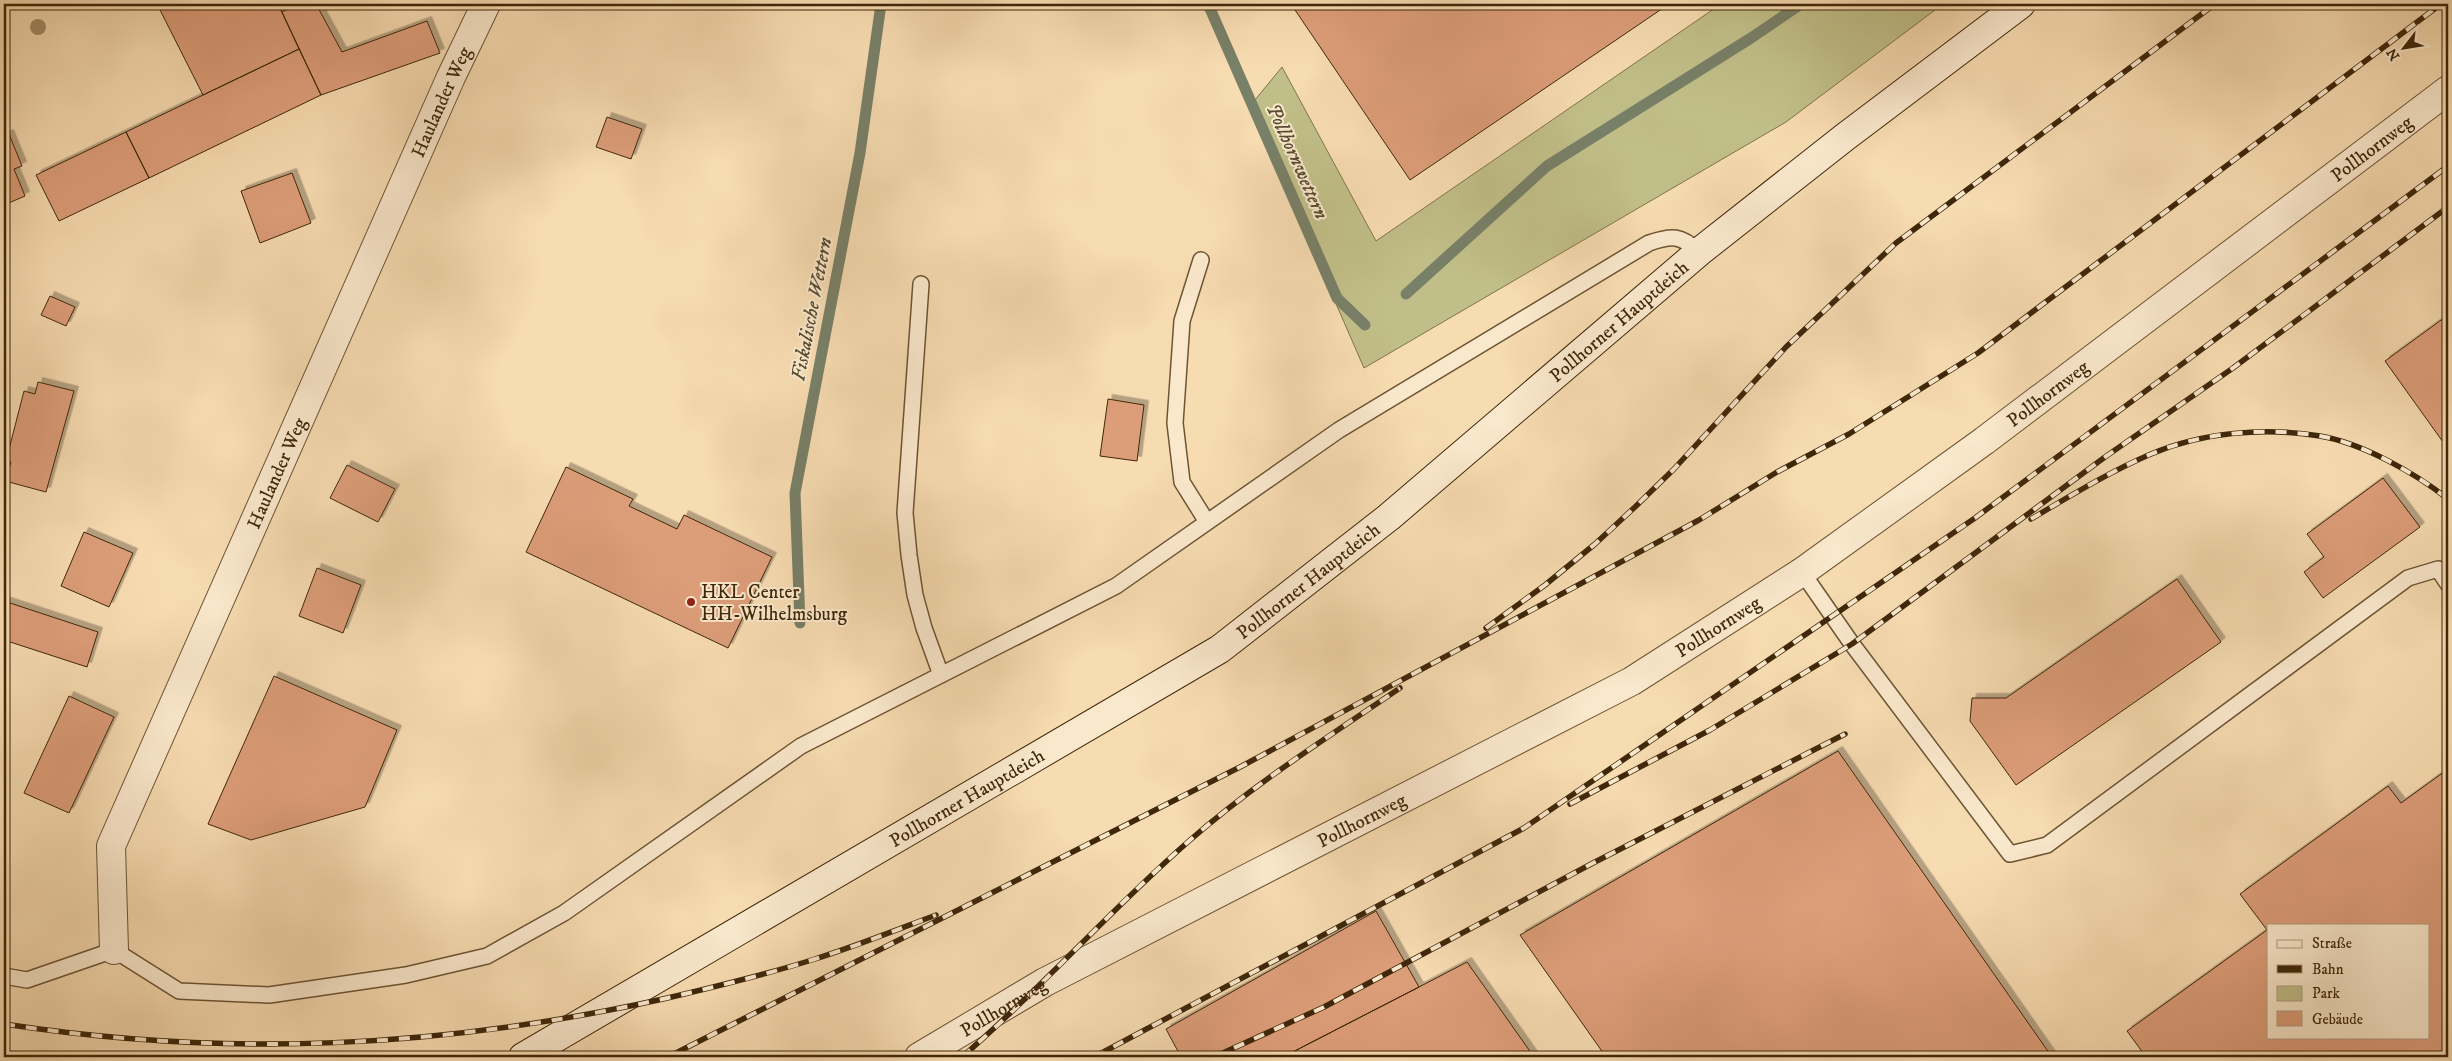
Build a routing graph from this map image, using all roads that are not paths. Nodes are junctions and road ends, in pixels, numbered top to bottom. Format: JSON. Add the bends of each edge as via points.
{"nodes":[{"id":1,"x":486,"y":4,"type":"edge"},
{"id":2,"x":2021,"y":4,"type":"edge"},
{"id":3,"x":2448,"y":90,"type":"edge"},
{"id":4,"x":1699,"y":252,"type":"junction"},
{"id":5,"x":1201,"y":260,"type":"dead end"},
{"id":6,"x":921,"y":284,"type":"dead end"},
{"id":7,"x":1207,"y":522,"type":"junction"},
{"id":8,"x":1802,"y":572,"type":"junction"},
{"id":9,"x":2448,"y":584,"type":"edge"},
{"id":10,"x":941,"y":675,"type":"junction"},
{"id":11,"x":114,"y":950,"type":"junction"},
{"id":12,"x":4,"y":976,"type":"edge"},
{"id":13,"x":523,"y":1057,"type":"edge"},
{"id":14,"x":919,"y":1057,"type":"edge"}],
"edges":[{"from":1,"to":11,"type":"street","name":"Haulander Weg","via":[[111,846]]},
{"from":2,"to":4,"type":"street","name":"Pollhorner Hauptdeich"},
{"from":3,"to":8,"type":"street","name":"Pollhornweg","via":[[1984,441]]},
{"from":4,"to":7,"type":"lane","via":[[1686,239],[1667,237],[1649,243],[1338,430]]},
{"from":4,"to":13,"type":"street","name":"Pollhorner Hauptdeich","via":[[1390,517],[1220,649]]},
{"from":5,"to":7,"type":"lane","via":[[1182,321],[1174,423],[1182,482]]},
{"from":6,"to":10,"type":"lane","via":[[906,513],[916,595]]},
{"from":7,"to":10,"type":"lane","via":[[1116,586]]},
{"from":8,"to":9,"type":"lane","via":[[2010,854],[2046,845],[2408,578],[2438,569]]},
{"from":8,"to":14,"type":"street","name":"Pollhornweg","via":[[1632,681],[1045,982]]},
{"from":10,"to":11,"type":"lane","via":[[801,746],[564,913],[487,956],[406,975],[269,995],[180,991]]},
{"from":11,"to":12,"type":"lane","via":[[27,980]]}]}
